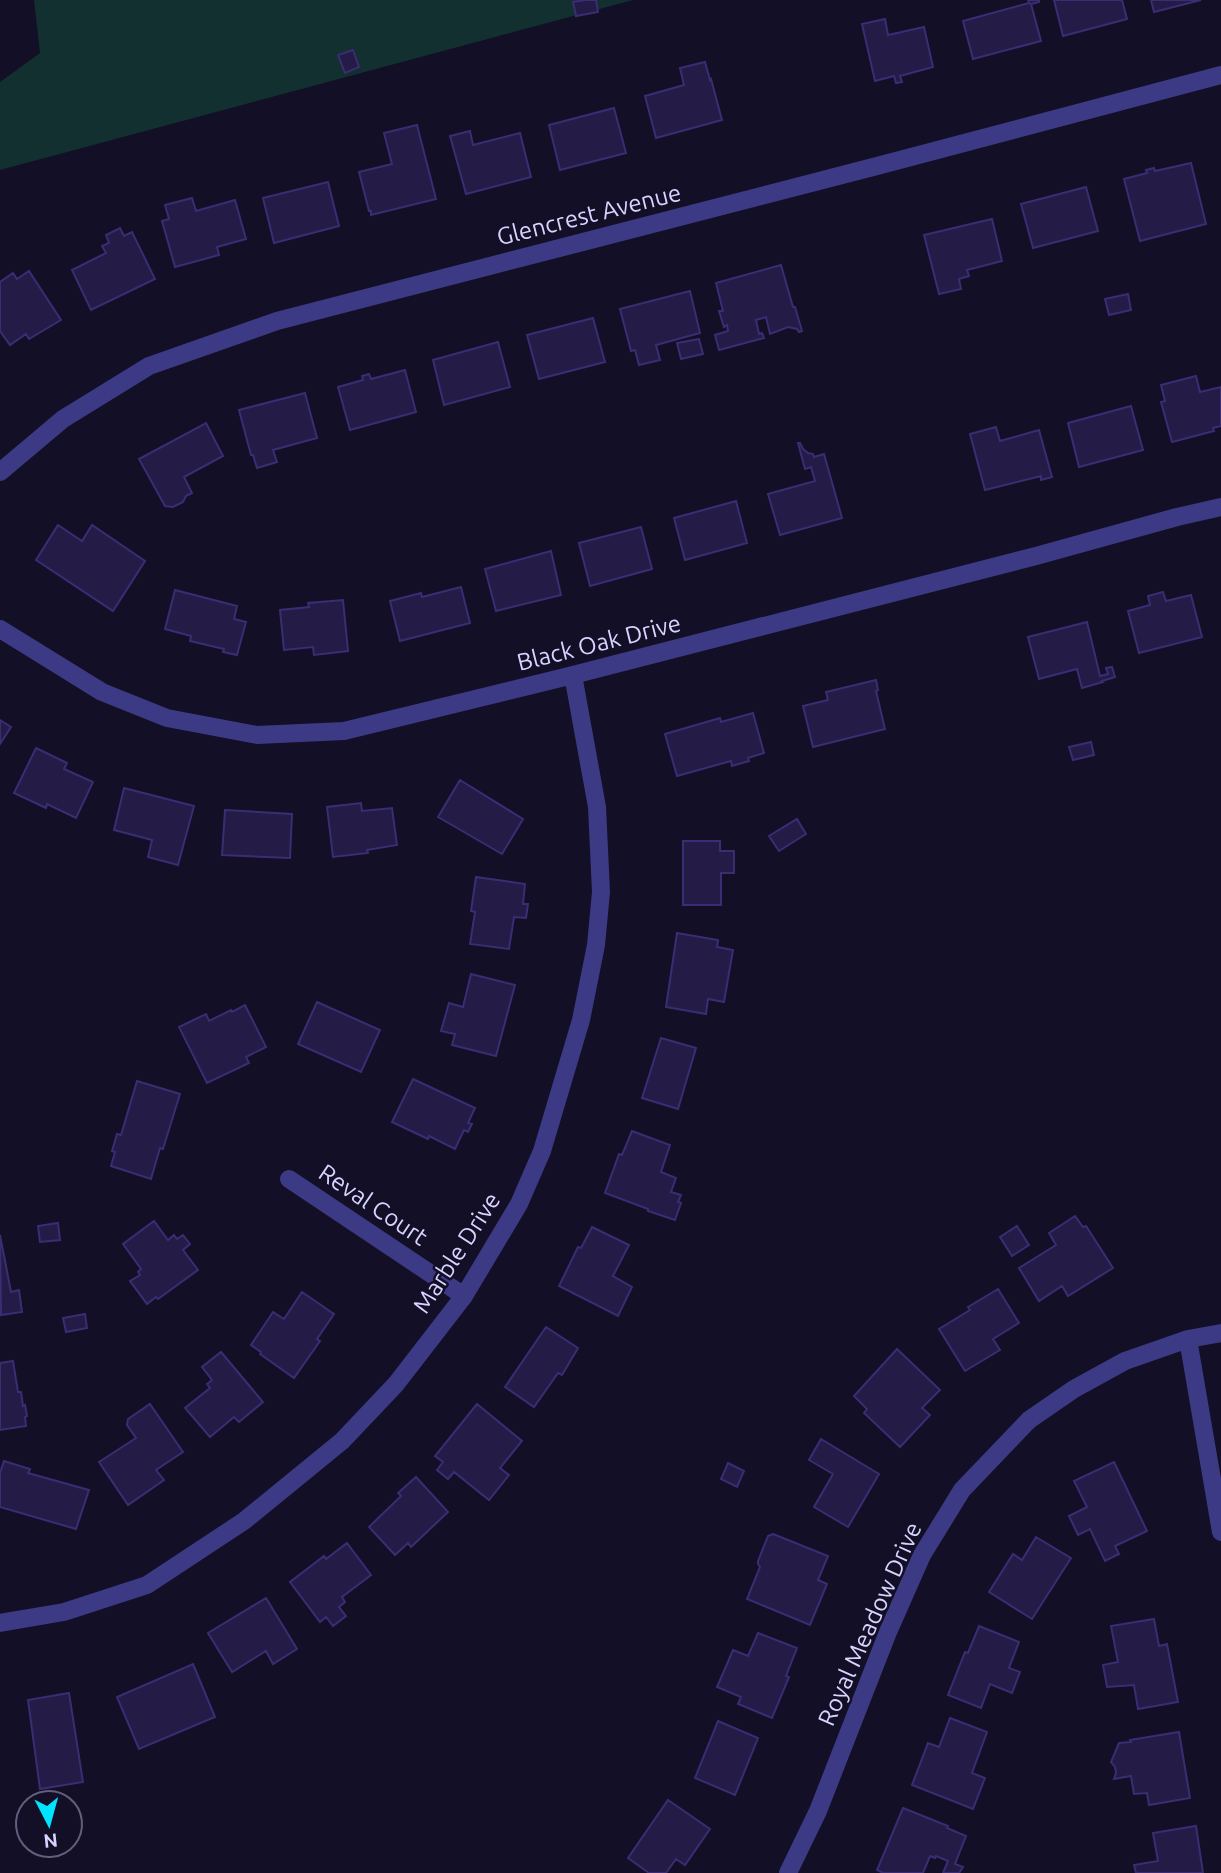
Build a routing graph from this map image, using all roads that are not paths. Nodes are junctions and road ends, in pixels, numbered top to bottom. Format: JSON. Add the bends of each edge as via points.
{"nodes":[{"id":1,"x":1221,"y":75,"type":"edge"},
{"id":2,"x":0,"y":472,"type":"edge"},
{"id":3,"x":1221,"y":507,"type":"edge"},
{"id":4,"x":0,"y":629,"type":"edge"},
{"id":5,"x":573,"y":676,"type":"junction"},
{"id":6,"x":289,"y":1179,"type":"dead end"},
{"id":7,"x":464,"y":1296,"type":"junction"},
{"id":8,"x":1221,"y":1333,"type":"edge"},
{"id":9,"x":1188,"y":1339,"type":"junction"},
{"id":10,"x":1221,"y":1532,"type":"edge"},
{"id":11,"x":0,"y":1623,"type":"edge"},
{"id":12,"x":788,"y":1873,"type":"edge"}],
"edges":[{"from":1,"to":2,"type":"street","name":"Glencrest Avenue","via":[[276,321],[149,366],[63,419]]},
{"from":3,"to":5,"type":"street","name":"Black Oak Drive"},
{"from":4,"to":5,"type":"street","name":"Black Oak Drive","via":[[102,692],[167,718],[257,735],[344,731]]},
{"from":5,"to":7,"type":"street","name":"Marble Drive","via":[[597,807],[601,892],[596,945],[581,1020],[542,1151],[519,1204]]},
{"from":6,"to":7,"type":"street","name":"Reval Court"},
{"from":7,"to":11,"type":"street","name":"Marble Drive","via":[[396,1384],[342,1441],[244,1521],[147,1585],[64,1612]]},
{"from":8,"to":9,"type":"street","name":"Royal Meadow Drive"},
{"from":9,"to":10,"type":"street"},
{"from":9,"to":12,"type":"street","name":"Royal Meadow Drive","via":[[1125,1361],[1073,1390],[1029,1420],[962,1490],[922,1555],[818,1811]]}]}
